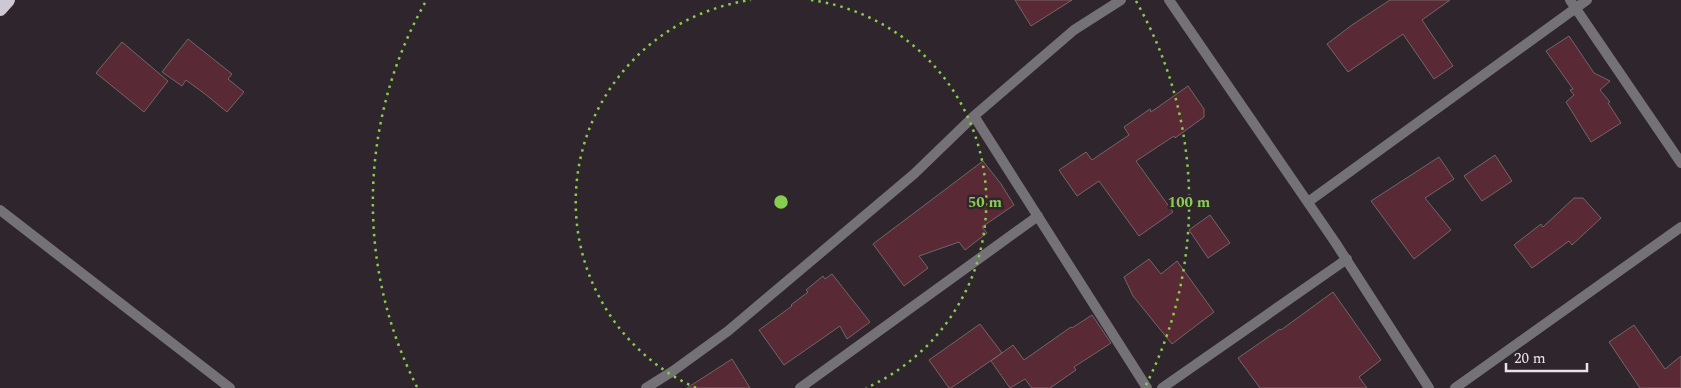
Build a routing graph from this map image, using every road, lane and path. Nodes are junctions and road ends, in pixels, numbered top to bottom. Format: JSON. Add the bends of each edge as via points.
{"nodes":[{"id":1,"x":8,"y":0,"type":"edge"},
{"id":2,"x":1121,"y":0,"type":"edge"},
{"id":3,"x":1169,"y":0,"type":"edge"},
{"id":4,"x":1587,"y":0,"type":"edge"},
{"id":5,"x":1573,"y":4,"type":"edge"},
{"id":6,"x":0,"y":9,"type":"edge"},
{"id":7,"x":974,"y":116,"type":"junction"},
{"id":8,"x":1681,"y":163,"type":"edge"},
{"id":9,"x":1308,"y":202,"type":"junction"},
{"id":10,"x":0,"y":210,"type":"edge"},
{"id":11,"x":1038,"y":216,"type":"junction"},
{"id":12,"x":1681,"y":227,"type":"edge"},
{"id":13,"x":1347,"y":259,"type":"junction"},
{"id":14,"x":648,"y":387,"type":"edge"},
{"id":15,"x":230,"y":388,"type":"edge"},
{"id":16,"x":800,"y":388,"type":"edge"},
{"id":17,"x":1148,"y":388,"type":"edge"},
{"id":18,"x":1162,"y":388,"type":"edge"},
{"id":19,"x":1429,"y":388,"type":"edge"},
{"id":20,"x":1455,"y":388,"type":"edge"}],
"edges":[{"from":1,"to":6,"type":"highway"},
{"from":2,"to":7,"type":"street","via":[[1074,30]]},
{"from":3,"to":9,"type":"street"},
{"from":4,"to":5,"type":"street"},
{"from":5,"to":8,"type":"street"},
{"from":5,"to":9,"type":"street"},
{"from":7,"to":11,"type":"street"},
{"from":7,"to":14,"type":"street","via":[[914,174],[728,331]]},
{"from":9,"to":13,"type":"street"},
{"from":10,"to":15,"type":"street"},
{"from":11,"to":16,"type":"street"},
{"from":11,"to":17,"type":"street"},
{"from":12,"to":20,"type":"street"},
{"from":13,"to":18,"type":"street"},
{"from":13,"to":19,"type":"street"}]}
